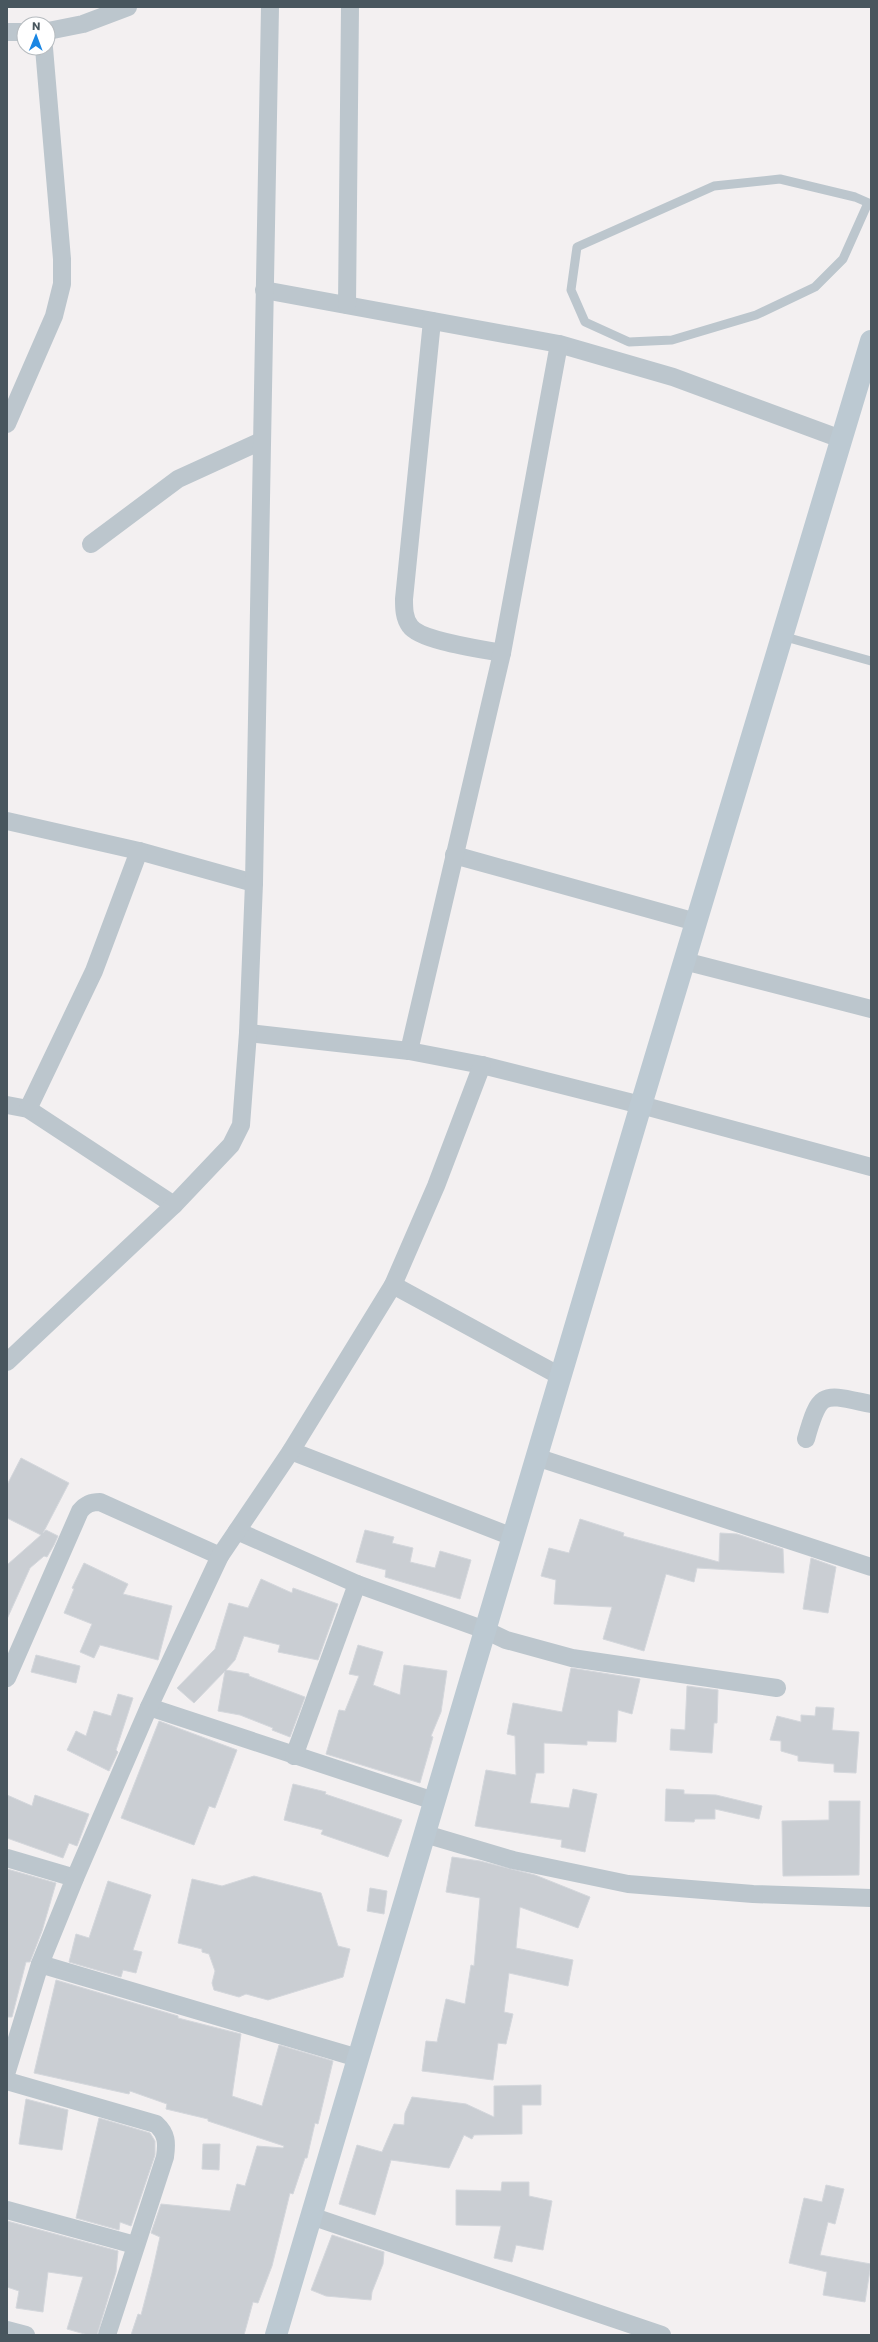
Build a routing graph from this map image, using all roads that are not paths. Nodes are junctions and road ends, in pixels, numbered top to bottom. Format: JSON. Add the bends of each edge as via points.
{"nodes":[{"id":1,"x":270,"y":7,"type":"edge"},
{"id":2,"x":350,"y":7,"type":"edge"},
{"id":3,"x":124,"y":8,"type":"edge"},
{"id":4,"x":56,"y":29,"type":"edge"},
{"id":5,"x":45,"y":56,"type":"edge"},
{"id":6,"x":870,"y":204,"type":"edge"},
{"id":7,"x":264,"y":290,"type":"junction"},
{"id":8,"x":348,"y":305,"type":"junction"},
{"id":9,"x":432,"y":321,"type":"junction"},
{"id":10,"x":871,"y":341,"type":"edge"},
{"id":11,"x":559,"y":344,"type":"junction"},
{"id":12,"x":7,"y":424,"type":"edge"},
{"id":13,"x":841,"y":439,"type":"junction"},
{"id":14,"x":261,"y":442,"type":"junction"},
{"id":15,"x":91,"y":544,"type":"dead end"},
{"id":16,"x":782,"y":636,"type":"junction"},
{"id":17,"x":502,"y":652,"type":"junction"},
{"id":18,"x":871,"y":661,"type":"edge"},
{"id":19,"x":7,"y":821,"type":"edge"},
{"id":20,"x":139,"y":851,"type":"junction"},
{"id":21,"x":454,"y":855,"type":"junction"},
{"id":22,"x":254,"y":883,"type":"junction"},
{"id":23,"x":696,"y":922,"type":"junction"},
{"id":24,"x":684,"y":961,"type":"junction"},
{"id":25,"x":871,"y":1009,"type":"edge"},
{"id":26,"x":248,"y":1033,"type":"junction"},
{"id":27,"x":410,"y":1051,"type":"junction"},
{"id":28,"x":482,"y":1065,"type":"junction"},
{"id":29,"x":7,"y":1105,"type":"edge"},
{"id":30,"x":641,"y":1105,"type":"junction"},
{"id":31,"x":28,"y":1109,"type":"junction"},
{"id":32,"x":871,"y":1167,"type":"edge"},
{"id":33,"x":174,"y":1205,"type":"junction"},
{"id":34,"x":393,"y":1285,"type":"junction"},
{"id":35,"x":7,"y":1362,"type":"edge"},
{"id":36,"x":560,"y":1376,"type":"junction"},
{"id":37,"x":871,"y":1404,"type":"edge"},
{"id":38,"x":806,"y":1439,"type":"dead end"},
{"id":39,"x":291,"y":1451,"type":"junction"},
{"id":40,"x":536,"y":1457,"type":"junction"},
{"id":41,"x":237,"y":1531,"type":"junction"},
{"id":42,"x":512,"y":1537,"type":"junction"},
{"id":43,"x":220,"y":1556,"type":"junction"},
{"id":44,"x":871,"y":1567,"type":"edge"},
{"id":45,"x":357,"y":1584,"type":"junction"},
{"id":46,"x":485,"y":1630,"type":"junction"},
{"id":47,"x":7,"y":1678,"type":"edge"},
{"id":48,"x":777,"y":1688,"type":"dead end"},
{"id":49,"x":149,"y":1707,"type":"junction"},
{"id":50,"x":294,"y":1756,"type":"junction"},
{"id":51,"x":434,"y":1801,"type":"junction"},
{"id":52,"x":425,"y":1834,"type":"junction"},
{"id":53,"x":7,"y":1858,"type":"edge"},
{"id":54,"x":75,"y":1878,"type":"junction"},
{"id":55,"x":871,"y":1898,"type":"edge"},
{"id":56,"x":40,"y":1964,"type":"junction"},
{"id":57,"x":358,"y":2058,"type":"junction"},
{"id":58,"x":7,"y":2071,"type":"edge"},
{"id":59,"x":7,"y":2081,"type":"edge"},
{"id":60,"x":7,"y":2210,"type":"edge"},
{"id":61,"x":311,"y":2216,"type":"junction"},
{"id":62,"x":135,"y":2245,"type":"junction"},
{"id":63,"x":7,"y":2330,"type":"edge"},
{"id":64,"x":26,"y":2335,"type":"edge"},
{"id":65,"x":107,"y":2335,"type":"edge"},
{"id":66,"x":276,"y":2335,"type":"edge"},
{"id":67,"x":662,"y":2335,"type":"edge"}],
"edges":[{"from":1,"to":7,"type":"street"},
{"from":2,"to":8,"type":"street"},
{"from":3,"to":4,"type":"street","via":[[83,24]]},
{"from":5,"to":12,"type":"street","via":[[62,284],[54,316]]},
{"from":6,"to":6,"type":"lane","via":[[843,258],[815,287],[756,315],[672,340],[629,342],[585,322],[570,290],[577,247],[714,186],[780,179],[855,197]]},
{"from":7,"to":8,"type":"street"},
{"from":7,"to":14,"type":"street"},
{"from":8,"to":9,"type":"street"},
{"from":9,"to":11,"type":"street"},
{"from":9,"to":17,"type":"street","via":[[404,599],[405,616],[410,626],[418,633],[439,640]]},
{"from":10,"to":13,"type":"main road"},
{"from":11,"to":13,"type":"street","via":[[673,377]]},
{"from":11,"to":17,"type":"street"},
{"from":13,"to":16,"type":"main road"},
{"from":14,"to":15,"type":"street","via":[[178,479]]},
{"from":14,"to":22,"type":"street"},
{"from":16,"to":18,"type":"lane"},
{"from":16,"to":23,"type":"main road"},
{"from":17,"to":21,"type":"street"},
{"from":19,"to":20,"type":"street"},
{"from":20,"to":22,"type":"street"},
{"from":20,"to":31,"type":"street","via":[[94,971]]},
{"from":21,"to":23,"type":"street"},
{"from":21,"to":27,"type":"street"},
{"from":22,"to":26,"type":"street"},
{"from":23,"to":24,"type":"main road"},
{"from":24,"to":25,"type":"street"},
{"from":24,"to":30,"type":"main road"},
{"from":26,"to":27,"type":"street"},
{"from":26,"to":33,"type":"street","via":[[241,1125],[231,1145]]},
{"from":27,"to":28,"type":"street"},
{"from":28,"to":30,"type":"street"},
{"from":28,"to":34,"type":"street","via":[[436,1186]]},
{"from":29,"to":31,"type":"street"},
{"from":30,"to":32,"type":"street"},
{"from":30,"to":36,"type":"main road"},
{"from":31,"to":33,"type":"street"},
{"from":33,"to":35,"type":"street"},
{"from":34,"to":36,"type":"street"},
{"from":34,"to":39,"type":"street"},
{"from":36,"to":40,"type":"main road"},
{"from":37,"to":38,"type":"street","via":[[831,1396],[820,1402],[813,1413]]},
{"from":39,"to":41,"type":"street"},
{"from":39,"to":42,"type":"street"},
{"from":40,"to":42,"type":"main road"},
{"from":40,"to":44,"type":"street"},
{"from":41,"to":43,"type":"street"},
{"from":41,"to":45,"type":"street"},
{"from":42,"to":46,"type":"main road"},
{"from":43,"to":47,"type":"street","via":[[100,1502],[92,1502],[85,1506],[80,1511]]},
{"from":43,"to":49,"type":"street"},
{"from":45,"to":46,"type":"street"},
{"from":45,"to":50,"type":"street"},
{"from":46,"to":48,"type":"street","via":[[506,1640],[572,1658]]},
{"from":46,"to":51,"type":"main road"},
{"from":49,"to":50,"type":"street"},
{"from":49,"to":54,"type":"street"},
{"from":50,"to":51,"type":"street"},
{"from":51,"to":52,"type":"main road"},
{"from":52,"to":55,"type":"street","via":[[513,1860],[628,1884],[753,1894]]},
{"from":52,"to":57,"type":"main road"},
{"from":53,"to":54,"type":"street"},
{"from":54,"to":56,"type":"street"},
{"from":56,"to":57,"type":"street"},
{"from":56,"to":58,"type":"street"},
{"from":57,"to":61,"type":"main road"},
{"from":59,"to":62,"type":"street","via":[[156,2124],[163,2131],[167,2142],[165,2157]]},
{"from":60,"to":62,"type":"street"},
{"from":61,"to":66,"type":"main road"},
{"from":61,"to":67,"type":"street"},
{"from":62,"to":65,"type":"street"},
{"from":63,"to":64,"type":"street"}]}
